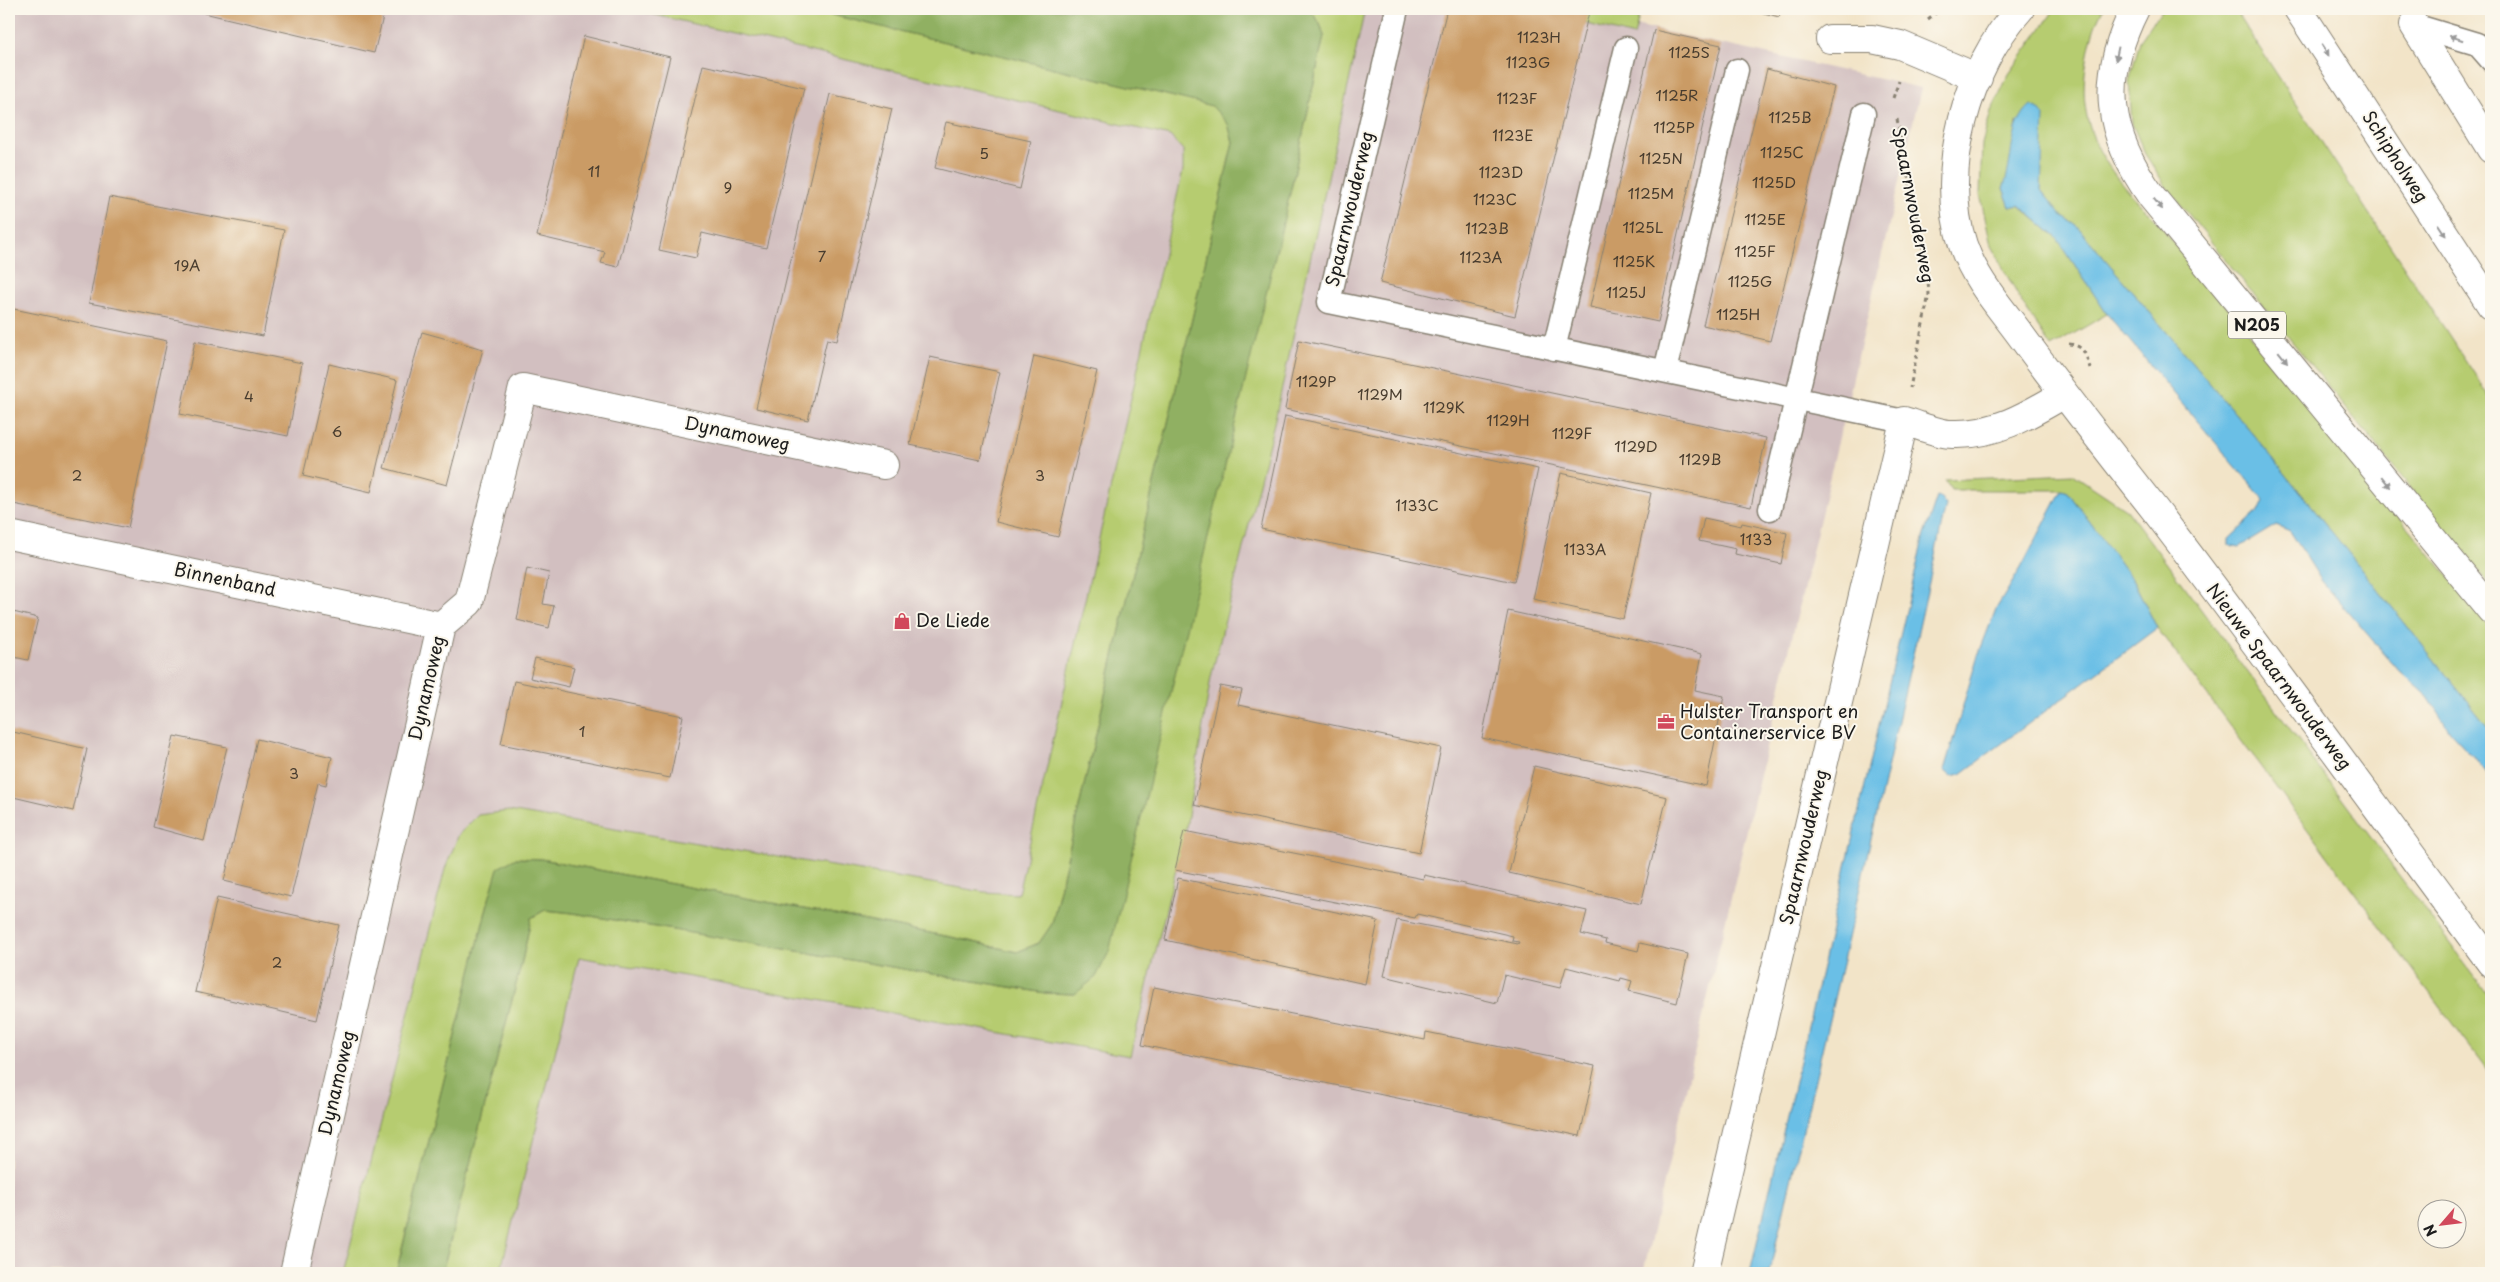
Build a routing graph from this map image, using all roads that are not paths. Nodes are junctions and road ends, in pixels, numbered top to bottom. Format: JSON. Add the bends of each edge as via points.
{"nodes":[{"id":1,"x":1397,"y":9,"type":"edge"},
{"id":2,"x":2020,"y":9,"type":"edge"},
{"id":3,"x":2135,"y":9,"type":"edge"},
{"id":4,"x":2298,"y":9,"type":"edge"},
{"id":5,"x":2409,"y":17,"type":"edge"},
{"id":6,"x":1830,"y":39,"type":"dead end"},
{"id":7,"x":1626,"y":48,"type":"dead end"},
{"id":8,"x":2491,"y":60,"type":"edge"},
{"id":9,"x":1737,"y":70,"type":"dead end"},
{"id":10,"x":1978,"y":78,"type":"junction"},
{"id":11,"x":1864,"y":114,"type":"dead end"},
{"id":12,"x":2491,"y":126,"type":"edge"},
{"id":13,"x":2491,"y":149,"type":"edge"},
{"id":14,"x":2491,"y":305,"type":"edge"},
{"id":15,"x":1554,"y":349,"type":"junction"},
{"id":16,"x":1664,"y":371,"type":"junction"},
{"id":17,"x":2064,"y":394,"type":"junction"},
{"id":18,"x":1796,"y":399,"type":"junction"},
{"id":19,"x":1904,"y":421,"type":"junction"},
{"id":20,"x":884,"y":465,"type":"dead end"},
{"id":21,"x":1770,"y":510,"type":"dead end"},
{"id":22,"x":9,"y":534,"type":"edge"},
{"id":23,"x":2491,"y":610,"type":"edge"},
{"id":24,"x":442,"y":626,"type":"junction"},
{"id":25,"x":2491,"y":963,"type":"edge"},
{"id":26,"x":294,"y":1273,"type":"edge"},
{"id":27,"x":1704,"y":1273,"type":"edge"}],
"edges":[{"from":1,"to":15,"type":"lane","name":"Spaarnwouderweg","via":[[1328,302]]},
{"from":2,"to":10,"type":"main road","via":[[1986,60]]},
{"from":3,"to":23,"type":"main road","number":"N205","one_way":true,"via":[[2116,50],[2112,82],[2113,116],[2135,173]]},
{"from":4,"to":14,"type":"main road","name":"Schipholweg","one_way":true},
{"from":8,"to":5,"type":"lane","one_way":true,"via":[[2477,44]]},
{"from":5,"to":12,"type":"main road"},
{"from":5,"to":13,"type":"main road"},
{"from":6,"to":10,"type":"main road","via":[[1872,39],[1900,45]]},
{"from":7,"to":15,"type":"lane"},
{"from":9,"to":16,"type":"lane"},
{"from":10,"to":17,"type":"main road","via":[[1962,119],[1955,160],[1954,192],[1963,246],[1978,277]]},
{"from":11,"to":18,"type":"lane","name":"Spaarnwouderweg"},
{"from":15,"to":16,"type":"lane","name":"Spaarnwouderweg"},
{"from":16,"to":18,"type":"lane","name":"Spaarnwouderweg"},
{"from":17,"to":19,"type":"main road","name":"Spaarnwouderweg","via":[[2024,418],[1992,429],[1952,435]]},
{"from":17,"to":25,"type":"main road","name":"Nieuwe Spaarnwouderweg","via":[[2155,511]]},
{"from":18,"to":19,"type":"lane","name":"Spaarnwouderweg"},
{"from":18,"to":21,"type":"lane","name":"Spaarnwouderweg"},
{"from":19,"to":27,"type":"main road","name":"Spaarnwouderweg"},
{"from":20,"to":24,"type":"main road","name":"Dynamoweg","via":[[523,388],[469,602]]},
{"from":22,"to":24,"type":"main road","name":"Binnenband"},
{"from":24,"to":26,"type":"main road","name":"Dynamoweg"}]}
